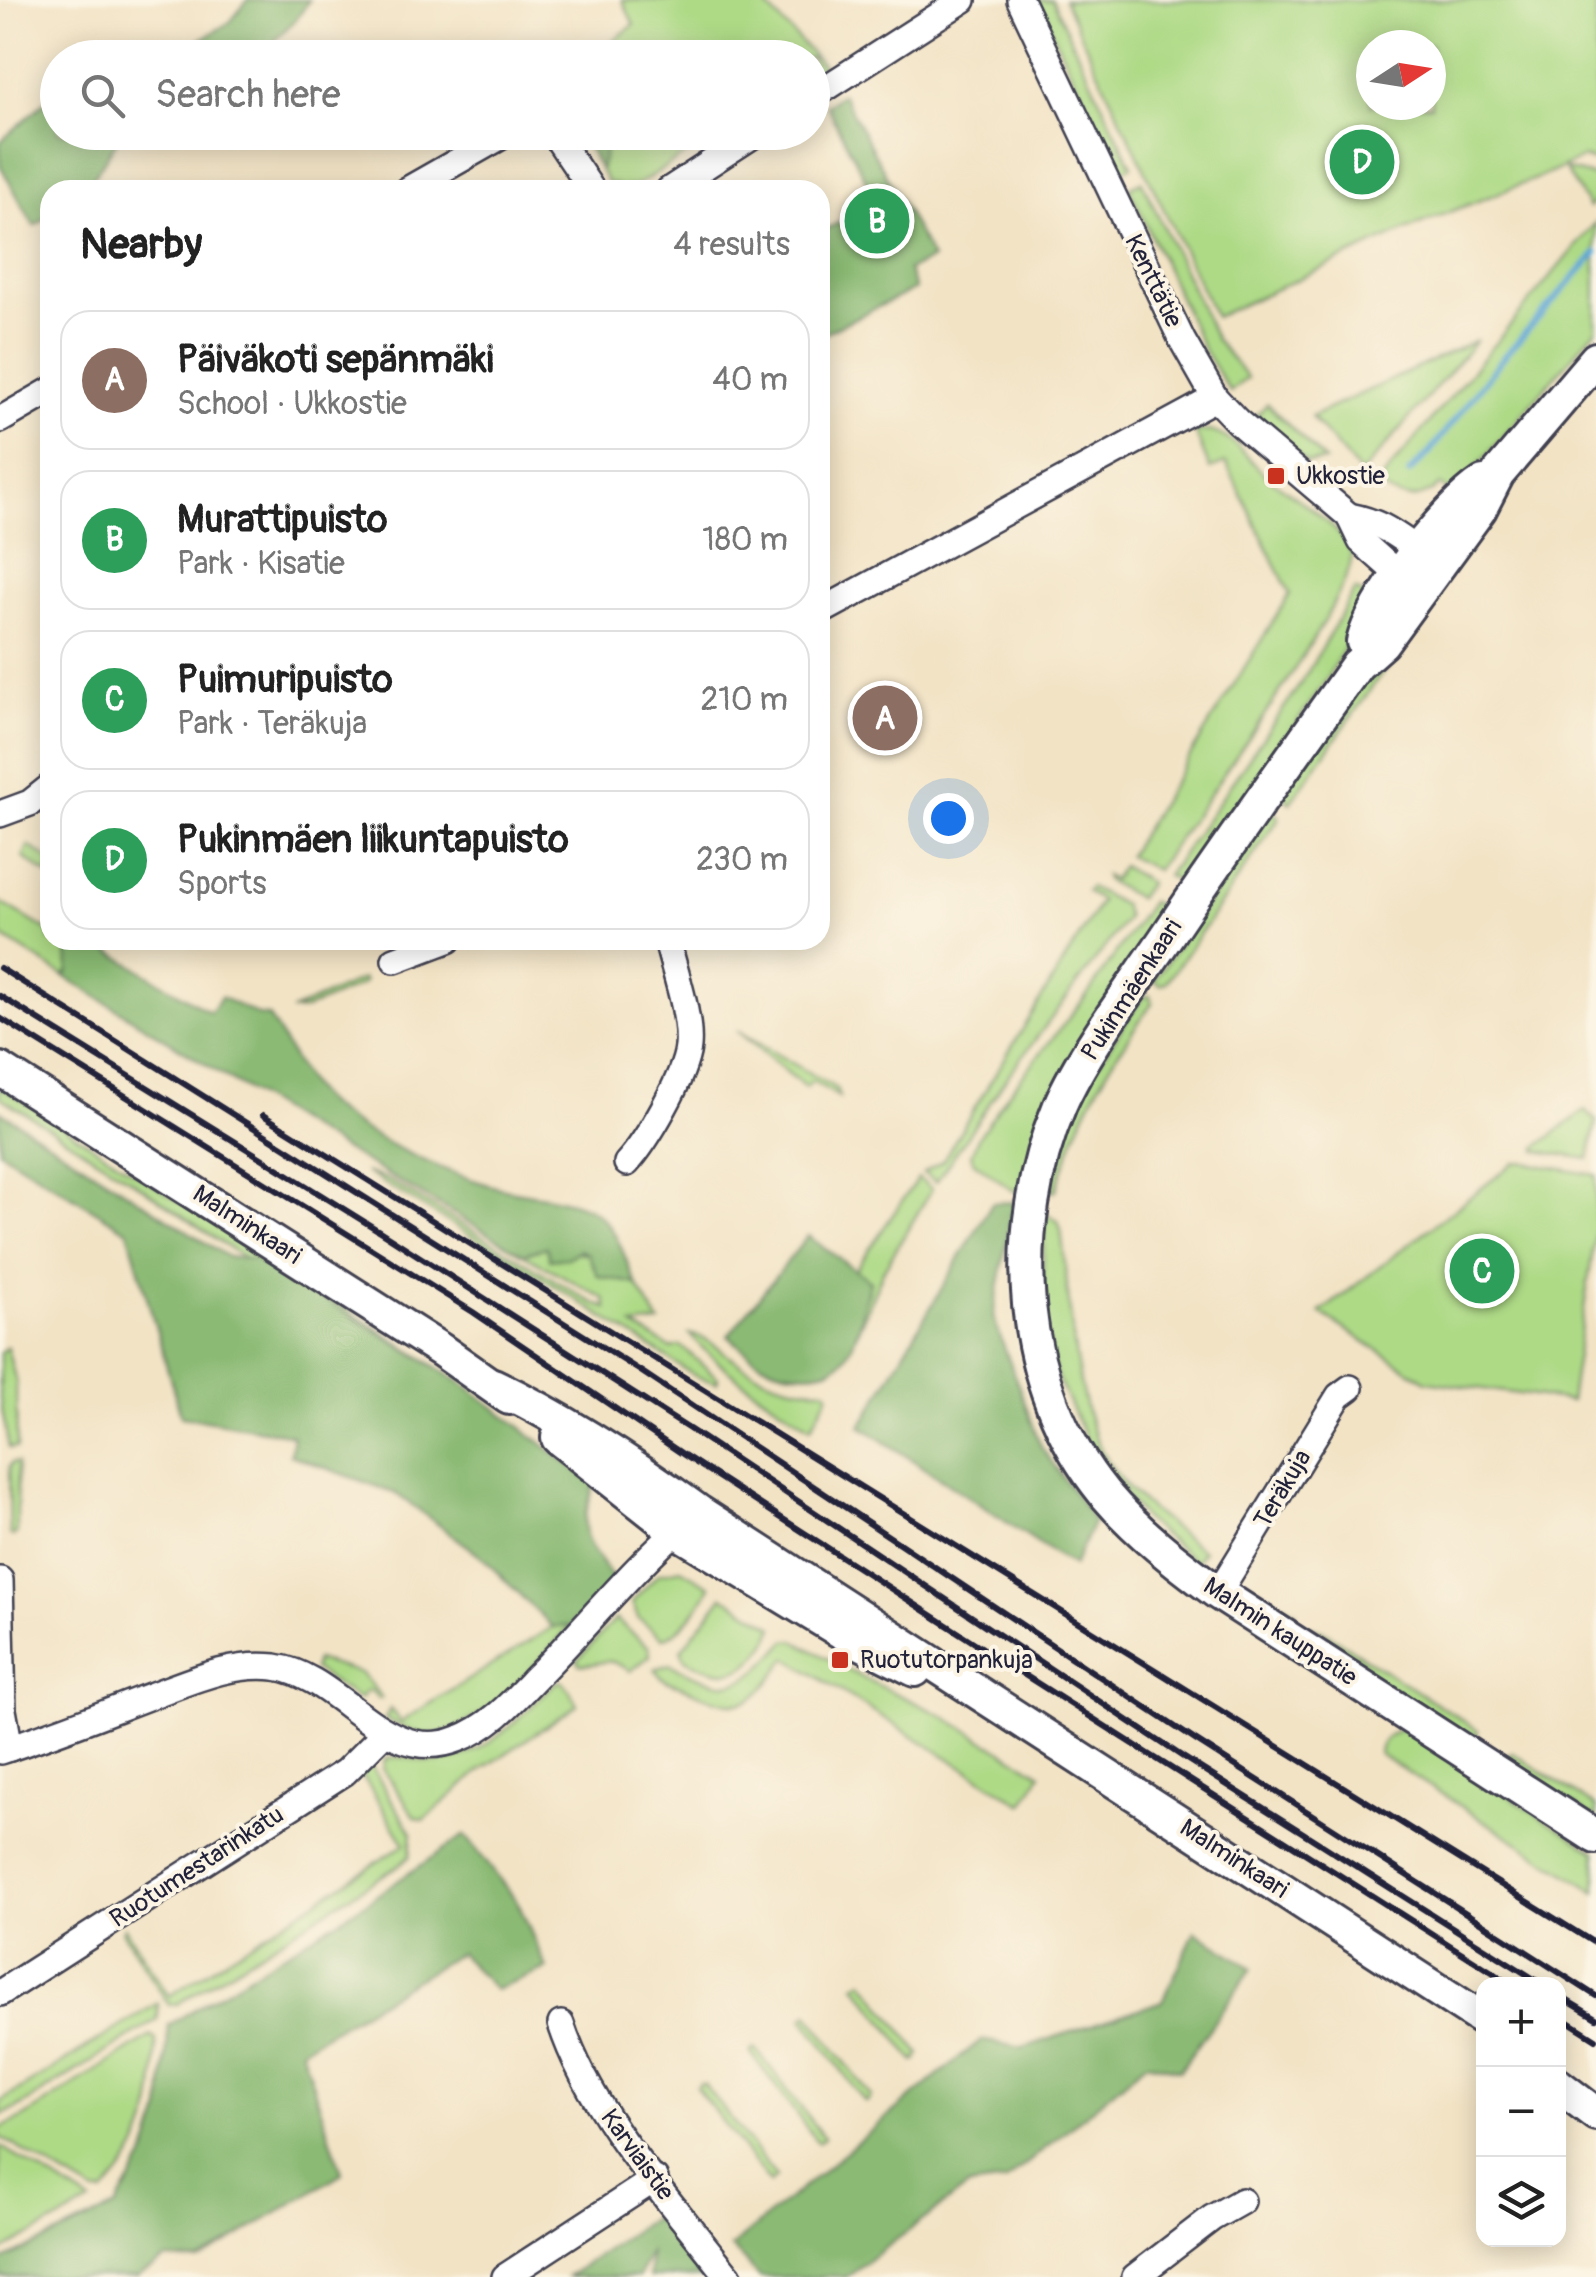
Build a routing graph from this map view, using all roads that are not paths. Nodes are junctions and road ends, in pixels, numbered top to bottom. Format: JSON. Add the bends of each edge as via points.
{"nodes":[{"id":1,"x":964,"y":0,"type":"edge"},
{"id":2,"x":1020,"y":0,"type":"edge"},
{"id":3,"x":830,"y":86,"type":"edge"},
{"id":4,"x":477,"y":150,"type":"edge"},
{"id":5,"x":565,"y":150,"type":"edge"},
{"id":6,"x":730,"y":150,"type":"edge"},
{"id":7,"x":425,"y":180,"type":"edge"},
{"id":8,"x":585,"y":180,"type":"edge"},
{"id":9,"x":684,"y":180,"type":"edge"},
{"id":10,"x":1596,"y":360,"type":"edge"},
{"id":11,"x":40,"y":397,"type":"edge"},
{"id":12,"x":1215,"y":398,"type":"junction"},
{"id":13,"x":0,"y":420,"type":"edge"},
{"id":14,"x":1413,"y":570,"type":"junction"},
{"id":15,"x":830,"y":607,"type":"edge"},
{"id":16,"x":40,"y":796,"type":"edge"},
{"id":17,"x":1,"y":814,"type":"edge"},
{"id":18,"x":422,"y":950,"type":"edge"},
{"id":19,"x":669,"y":950,"type":"edge"},
{"id":20,"x":395,"y":960,"type":"dead end"},
{"id":21,"x":0,"y":1069,"type":"edge"},
{"id":22,"x":627,"y":1163,"type":"dead end"},
{"id":23,"x":1039,"y":1359,"type":"joint"},
{"id":24,"x":1350,"y":1388,"type":"dead end"},
{"id":25,"x":687,"y":1522,"type":"junction"},
{"id":26,"x":0,"y":1580,"type":"edge"},
{"id":27,"x":1218,"y":1593,"type":"junction"},
{"id":28,"x":385,"y":1732,"type":"junction"},
{"id":29,"x":5,"y":1749,"type":"edge"},
{"id":30,"x":1596,"y":1836,"type":"edge"},
{"id":31,"x":0,"y":1993,"type":"edge"},
{"id":32,"x":1476,"y":2015,"type":"edge"},
{"id":33,"x":561,"y":2024,"type":"dead end"},
{"id":34,"x":1563,"y":2067,"type":"edge"},
{"id":35,"x":1596,"y":2087,"type":"edge"},
{"id":36,"x":1566,"y":2091,"type":"edge"},
{"id":37,"x":1596,"y":2114,"type":"edge"},
{"id":38,"x":655,"y":2180,"type":"junction"},
{"id":39,"x":1242,"y":2201,"type":"dead end"},
{"id":40,"x":505,"y":2277,"type":"edge"},
{"id":41,"x":729,"y":2277,"type":"edge"},
{"id":42,"x":1135,"y":2277,"type":"edge"}],
"edges":[{"from":1,"to":3,"type":"street"},
{"from":2,"to":12,"type":"street","name":"Kenttätie"},
{"from":4,"to":7,"type":"street"},
{"from":5,"to":8,"type":"street"},
{"from":6,"to":9,"type":"street"},
{"from":10,"to":14,"type":"main road","name":"Pukinmäenkaari","via":[[1498,474],[1480,508]]},
{"from":11,"to":13,"type":"street"},
{"from":12,"to":14,"type":"street","name":"Kenttätie","via":[[1349,516],[1377,521]]},
{"from":12,"to":15,"type":"street"},
{"from":14,"to":23,"type":"main road","name":"Pukinmäenkaari","via":[[1382,644],[1357,665],[1189,903],[1062,1100],[1030,1200],[1026,1243]]},
{"from":16,"to":17,"type":"street"},
{"from":18,"to":20,"type":"street"},
{"from":19,"to":22,"type":"street","via":[[688,1048],[646,1142]]},
{"from":21,"to":25,"type":"main road","name":"Malminkaari","via":[[492,1385]]},
{"from":23,"to":27,"type":"main road","name":"Malmin kauppatie","via":[[1062,1422],[1102,1490],[1170,1558]]},
{"from":24,"to":27,"type":"street","name":"Teräkuja"},
{"from":25,"to":28,"type":"street","via":[[494,1719],[455,1741],[426,1746]]},
{"from":25,"to":32,"type":"main road","name":"Malminkaari","via":[[871,1620]]},
{"from":26,"to":29,"type":"street"},
{"from":27,"to":30,"type":"main road","name":"Malmin kauppatie"},
{"from":28,"to":29,"type":"street","via":[[303,1675],[260,1666],[214,1672]]},
{"from":28,"to":31,"type":"street","name":"Ruotumestarinkatu","via":[[345,1772]]},
{"from":33,"to":38,"type":"street","name":"Karviaistie","via":[[598,2102]]},
{"from":34,"to":35,"type":"main road"},
{"from":36,"to":37,"type":"main road"},
{"from":38,"to":40,"type":"street"},
{"from":38,"to":41,"type":"street","name":"Karviaistie"},
{"from":39,"to":42,"type":"street"}]}
